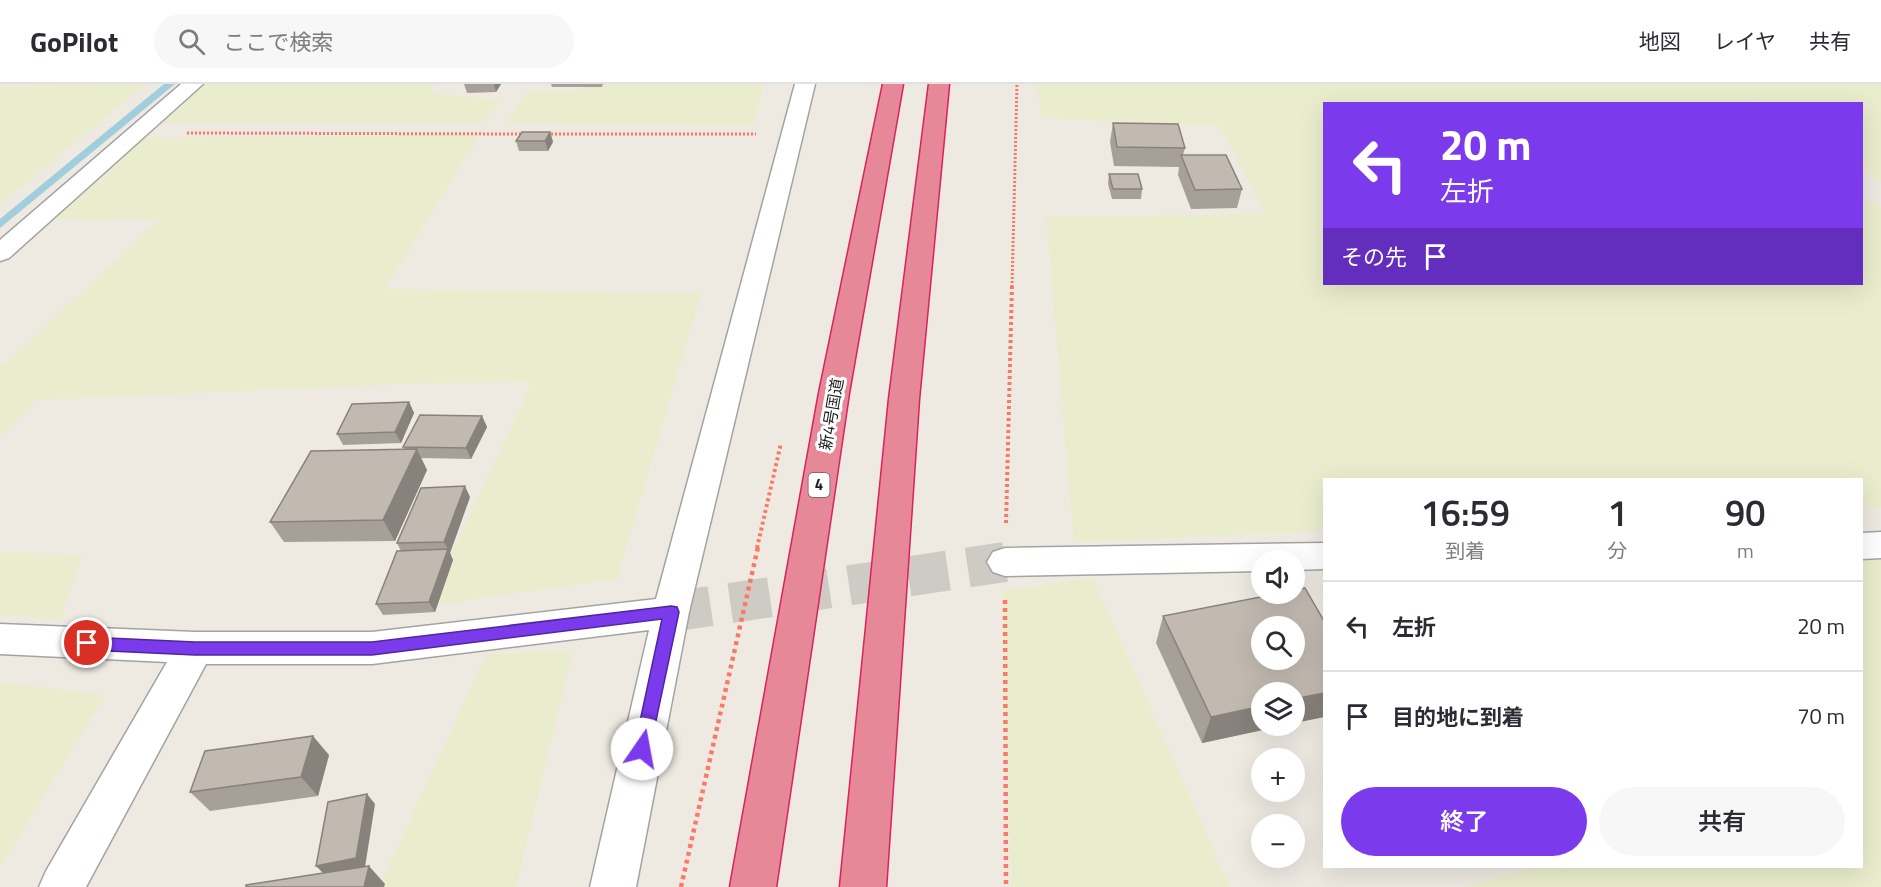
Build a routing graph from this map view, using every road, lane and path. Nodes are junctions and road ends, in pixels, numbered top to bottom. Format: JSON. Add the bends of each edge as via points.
{"nodes":[{"id":1,"x":193,"y":84,"type":"edge"},
{"id":2,"x":805,"y":84,"type":"edge"},
{"id":3,"x":893,"y":84,"type":"edge"},
{"id":4,"x":939,"y":84,"type":"edge"},
{"id":5,"x":1017,"y":84,"type":"edge"},
{"id":6,"x":136,"y":133,"type":"junction"},
{"id":7,"x":530,"y":134,"type":"edge"},
{"id":8,"x":542,"y":134,"type":"edge"},
{"id":9,"x":792,"y":134,"type":"junction"},
{"id":10,"x":0,"y":253,"type":"edge"},
{"id":11,"x":784,"y":431,"type":"dead end"},
{"id":12,"x":1881,"y":545,"type":"edge"},
{"id":13,"x":1863,"y":546,"type":"edge"},
{"id":14,"x":1323,"y":556,"type":"edge"},
{"id":15,"x":1005,"y":562,"type":"junction"},
{"id":16,"x":671,"y":612,"type":"junction"},
{"id":17,"x":0,"y":639,"type":"edge"},
{"id":18,"x":195,"y":648,"type":"junction"},
{"id":19,"x":62,"y":887,"type":"edge"},
{"id":20,"x":613,"y":887,"type":"edge"},
{"id":21,"x":681,"y":887,"type":"edge"},
{"id":22,"x":753,"y":887,"type":"edge"},
{"id":23,"x":862,"y":887,"type":"edge"},
{"id":24,"x":1006,"y":887,"type":"edge"}],
"edges":[{"from":1,"to":6,"type":"street"},
{"from":2,"to":9,"type":"street"},
{"from":3,"to":22,"type":"highway","name":"新4号国道","number":"4","via":[[834,393]]},
{"from":4,"to":23,"type":"highway","via":[[904,399]]},
{"from":5,"to":15,"type":"path"},
{"from":6,"to":7,"type":"path"},
{"from":6,"to":10,"type":"street"},
{"from":8,"to":9,"type":"path"},
{"from":9,"to":16,"type":"street"},
{"from":11,"to":21,"type":"path"},
{"from":12,"to":13,"type":"street"},
{"from":14,"to":15,"type":"street"},
{"from":15,"to":24,"type":"path"},
{"from":16,"to":18,"type":"street","via":[[372,648]]},
{"from":16,"to":20,"type":"street"},
{"from":17,"to":18,"type":"street"},
{"from":18,"to":19,"type":"street"}]}
